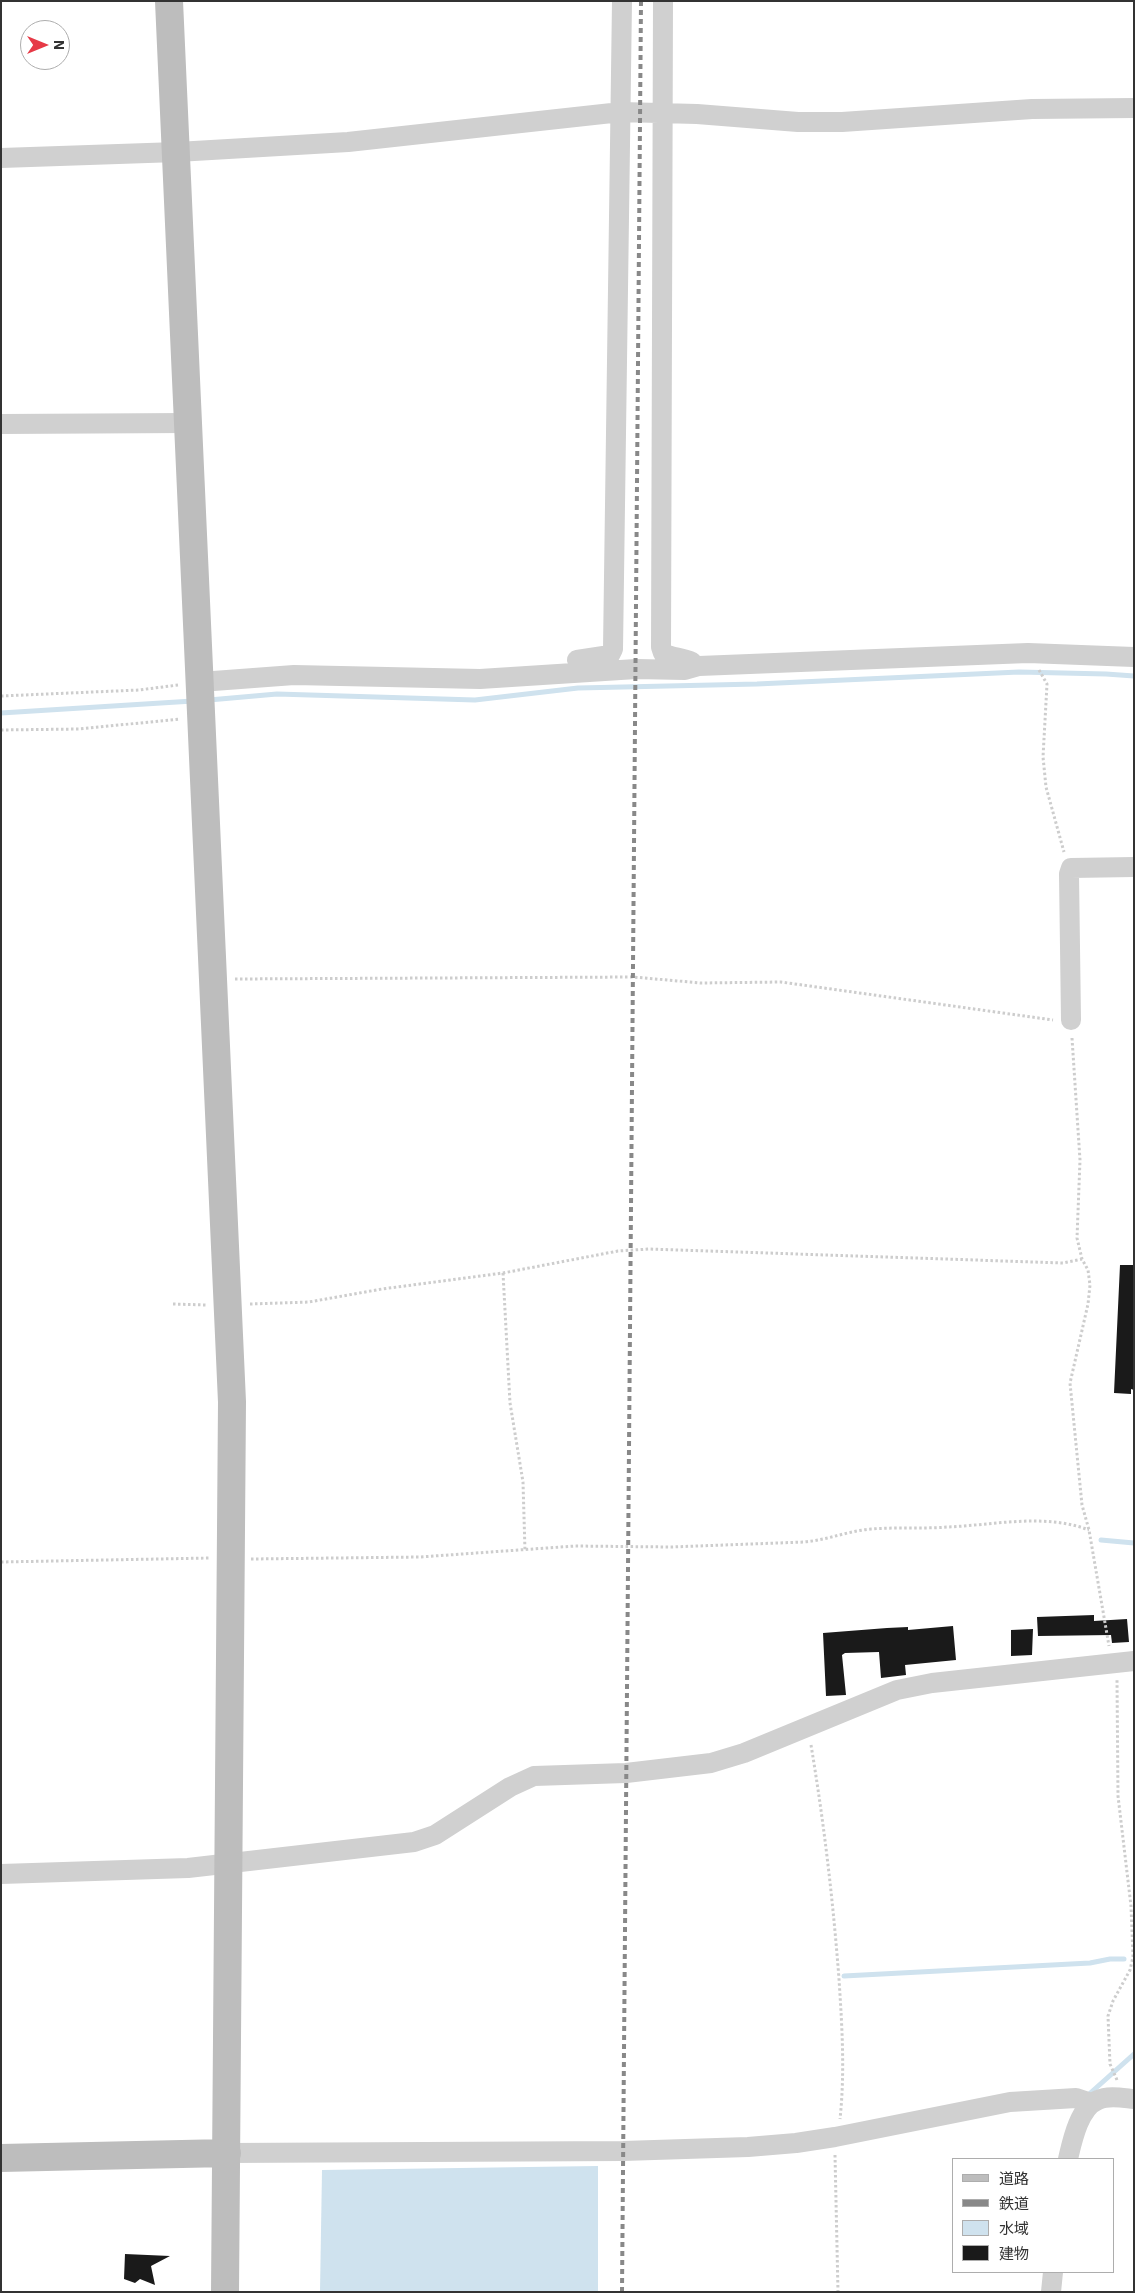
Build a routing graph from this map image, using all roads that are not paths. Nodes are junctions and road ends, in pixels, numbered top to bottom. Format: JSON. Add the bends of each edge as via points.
{"nodes":[{"id":1,"x":169,"y":1,"type":"edge"},
{"id":2,"x":622,"y":1,"type":"edge"},
{"id":3,"x":663,"y":1,"type":"edge"},
{"id":4,"x":1134,"y":108,"type":"edge"},
{"id":5,"x":621,"y":112,"type":"junction"},
{"id":6,"x":662,"y":112,"type":"junction"},
{"id":7,"x":177,"y":152,"type":"junction"},
{"id":8,"x":1,"y":158,"type":"edge"},
{"id":9,"x":188,"y":423,"type":"junction"},
{"id":10,"x":1,"y":424,"type":"edge"},
{"id":11,"x":1134,"y":657,"type":"edge"},
{"id":12,"x":700,"y":666,"type":"junction"},
{"id":13,"x":515,"y":676,"type":"junction"},
{"id":14,"x":200,"y":684,"type":"junction"},
{"id":15,"x":1134,"y":867,"type":"edge"},
{"id":16,"x":1071,"y":1020,"type":"road end"},
{"id":17,"x":1121,"y":1663,"type":"edge"},
{"id":18,"x":229,"y":1864,"type":"junction"},
{"id":19,"x":1,"y":1874,"type":"edge"},
{"id":20,"x":1134,"y":2099,"type":"edge"},
{"id":21,"x":1085,"y":2101,"type":"junction"},
{"id":22,"x":227,"y":2153,"type":"junction"},
{"id":23,"x":1,"y":2158,"type":"edge"},
{"id":24,"x":1068,"y":2158,"type":"edge"},
{"id":25,"x":1053,"y":2273,"type":"edge"},
{"id":26,"x":225,"y":2292,"type":"edge"},
{"id":27,"x":1051,"y":2292,"type":"edge"}],
"edges":[{"from":1,"to":7,"type":"street"},
{"from":2,"to":5,"type":"street"},
{"from":3,"to":6,"type":"street"},
{"from":4,"to":6,"type":"street","via":[[1032,109],[798,122]]},
{"from":5,"to":6,"type":"street"},
{"from":5,"to":7,"type":"street","via":[[348,142]]},
{"from":5,"to":13,"type":"street","via":[[613,649],[602,657],[554,663]]},
{"from":6,"to":12,"type":"street","via":[[661,647],[669,657],[686,659]]},
{"from":7,"to":8,"type":"street"},
{"from":7,"to":9,"type":"street"},
{"from":9,"to":10,"type":"street"},
{"from":9,"to":14,"type":"street"},
{"from":11,"to":12,"type":"street","via":[[1028,653]]},
{"from":12,"to":13,"type":"street","via":[[685,670],[636,669]]},
{"from":13,"to":14,"type":"street","via":[[480,679],[294,675]]},
{"from":14,"to":18,"type":"street","via":[[232,1412]]},
{"from":15,"to":16,"type":"street","via":[[1071,868]]},
{"from":17,"to":18,"type":"street","via":[[932,1683],[897,1690],[744,1753],[711,1763],[626,1772],[534,1776],[510,1787],[435,1835],[414,1842]]},
{"from":18,"to":19,"type":"street"},
{"from":18,"to":22,"type":"street"},
{"from":20,"to":21,"type":"street"},
{"from":21,"to":22,"type":"street","via":[[1010,2102],[835,2137],[748,2147],[623,2151]]},
{"from":21,"to":24,"type":"street"},
{"from":22,"to":23,"type":"street"},
{"from":22,"to":26,"type":"street"},
{"from":25,"to":27,"type":"street"}]}
